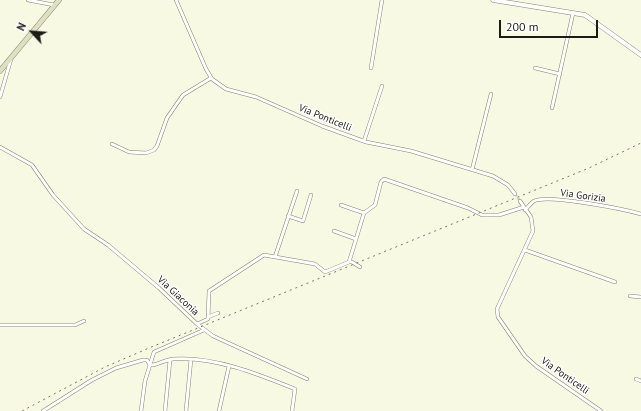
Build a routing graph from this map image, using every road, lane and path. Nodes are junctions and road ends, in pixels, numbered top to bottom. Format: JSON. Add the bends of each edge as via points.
{"nodes":[{"id":1,"x":28,"y":0,"type":"edge"},
{"id":2,"x":59,"y":0,"type":"edge"},
{"id":3,"x":176,"y":0,"type":"edge"},
{"id":4,"x":382,"y":0,"type":"edge"},
{"id":5,"x":493,"y":0,"type":"edge"},
{"id":6,"x":56,"y":6,"type":"junction"},
{"id":7,"x":573,"y":14,"type":"junction"},
{"id":8,"x":641,"y":55,"type":"edge"},
{"id":9,"x":11,"y":58,"type":"junction"},
{"id":10,"x":371,"y":68,"type":"dead end"},
{"id":11,"x":534,"y":68,"type":"dead end"},
{"id":12,"x":0,"y":71,"type":"edge"},
{"id":13,"x":560,"y":74,"type":"junction"},
{"id":14,"x":211,"y":78,"type":"junction"},
{"id":15,"x":382,"y":86,"type":"dead end"},
{"id":16,"x":491,"y":94,"type":"dead end"},
{"id":17,"x":0,"y":97,"type":"edge"},
{"id":18,"x":552,"y":108,"type":"dead end"},
{"id":19,"x":364,"y":141,"type":"junction"},
{"id":20,"x":112,"y":144,"type":"dead end"},
{"id":21,"x":0,"y":147,"type":"edge"},
{"id":22,"x":472,"y":170,"type":"junction"},
{"id":23,"x":297,"y":191,"type":"dead end"},
{"id":24,"x":515,"y":194,"type":"tunnel mouth"},
{"id":25,"x":311,"y":195,"type":"dead end"},
{"id":26,"x":520,"y":201,"type":"tunnel mouth"},
{"id":27,"x":341,"y":205,"type":"dead end"},
{"id":28,"x":524,"y":208,"type":"junction"},
{"id":29,"x":364,"y":212,"type":"junction"},
{"id":30,"x":641,"y":214,"type":"edge"},
{"id":31,"x":288,"y":216,"type":"junction"},
{"id":32,"x":334,"y":231,"type":"dead end"},
{"id":33,"x":356,"y":238,"type":"junction"},
{"id":34,"x":525,"y":250,"type":"junction"},
{"id":35,"x":275,"y":257,"type":"junction"},
{"id":36,"x":349,"y":262,"type":"junction"},
{"id":37,"x":360,"y":267,"type":"dead end"},
{"id":38,"x":615,"y":282,"type":"dead end"},
{"id":39,"x":630,"y":296,"type":"dead end"},
{"id":40,"x":641,"y":297,"type":"edge"},
{"id":41,"x":218,"y":313,"type":"dead end"},
{"id":42,"x":208,"y":317,"type":"junction"},
{"id":43,"x":84,"y":321,"type":"dead end"},
{"id":44,"x":197,"y":324,"type":"junction"},
{"id":45,"x":0,"y":325,"type":"edge"},
{"id":46,"x":204,"y":330,"type":"junction"},
{"id":47,"x":191,"y":359,"type":"junction"},
{"id":48,"x":170,"y":360,"type":"junction"},
{"id":49,"x":150,"y":365,"type":"junction"},
{"id":50,"x":228,"y":366,"type":"junction"},
{"id":51,"x":307,"y":379,"type":"dead end"},
{"id":52,"x":636,"y":379,"type":"dead end"},
{"id":53,"x":641,"y":381,"type":"edge"},
{"id":54,"x":43,"y":411,"type":"edge"},
{"id":55,"x":141,"y":411,"type":"edge"},
{"id":56,"x":165,"y":411,"type":"edge"},
{"id":57,"x":186,"y":411,"type":"edge"},
{"id":58,"x":219,"y":411,"type":"edge"},
{"id":59,"x":292,"y":411,"type":"edge"},
{"id":60,"x":601,"y":411,"type":"edge"}],
"edges":[{"from":1,"to":6,"type":"street"},
{"from":2,"to":6,"type":"main road"},
{"from":3,"to":14,"type":"street"},
{"from":4,"to":10,"type":"street"},
{"from":5,"to":7,"type":"street"},
{"from":6,"to":9,"type":"main road"},
{"from":7,"to":8,"type":"street","via":[[582,14],[593,19]]},
{"from":7,"to":13,"type":"street"},
{"from":9,"to":12,"type":"main road"},
{"from":9,"to":17,"type":"street"},
{"from":11,"to":13,"type":"street"},
{"from":13,"to":18,"type":"street"},
{"from":14,"to":19,"type":"street","name":"Via Ponticelli","via":[[226,89],[256,97]]},
{"from":14,"to":20,"type":"street","via":[[183,95],[167,118],[154,150],[146,153],[129,152]]},
{"from":15,"to":19,"type":"street"},
{"from":16,"to":22,"type":"street"},
{"from":19,"to":22,"type":"street","name":"Via Ponticelli","via":[[411,151]]},
{"from":21,"to":44,"type":"street","name":"Via Giaconia","via":[[32,165],[53,195],[84,229],[114,250]]},
{"from":22,"to":24,"type":"street","name":"Via Ponticelli","via":[[493,176],[508,185]]},
{"from":23,"to":31,"type":"street"},
{"from":25,"to":31,"type":"street","via":[[303,221]]},
{"from":26,"to":28,"type":"street","name":"Via Ponticelli"},
{"from":27,"to":29,"type":"street"},
{"from":28,"to":29,"type":"street","name":"Via Gorizia","via":[[499,215],[482,215],[384,179],[375,205]]},
{"from":28,"to":30,"type":"street","name":"Via Gorizia","via":[[533,201],[542,199],[583,202]]},
{"from":28,"to":34,"type":"street","name":"Via Ponticelli","via":[[531,217],[533,231]]},
{"from":29,"to":33,"type":"street"},
{"from":31,"to":35,"type":"street"},
{"from":32,"to":33,"type":"street"},
{"from":33,"to":36,"type":"street"},
{"from":34,"to":38,"type":"street"},
{"from":34,"to":60,"type":"street","name":"Via Ponticelli","via":[[497,309],[498,318],[525,356],[536,366]]},
{"from":35,"to":36,"type":"street","name":"Via Giaconia","via":[[315,264],[325,272]]},
{"from":35,"to":42,"type":"street","name":"Via Giaconia","via":[[264,255],[209,291]]},
{"from":36,"to":37,"type":"street"},
{"from":39,"to":40,"type":"street"},
{"from":41,"to":42,"type":"street"},
{"from":42,"to":44,"type":"street","name":"Via Giaconia"},
{"from":43,"to":45,"type":"street","via":[[74,325]]},
{"from":44,"to":46,"type":"street"},
{"from":46,"to":49,"type":"street","via":[[155,351]]},
{"from":46,"to":51,"type":"street"},
{"from":47,"to":48,"type":"street"},
{"from":47,"to":50,"type":"street"},
{"from":47,"to":57,"type":"street"},
{"from":48,"to":49,"type":"street"},
{"from":48,"to":56,"type":"street"},
{"from":49,"to":54,"type":"street","via":[[145,359],[116,368],[77,388],[72,394]]},
{"from":49,"to":55,"type":"street"},
{"from":50,"to":58,"type":"street"},
{"from":50,"to":59,"type":"street","via":[[295,389]]},
{"from":52,"to":53,"type":"street"}]}
